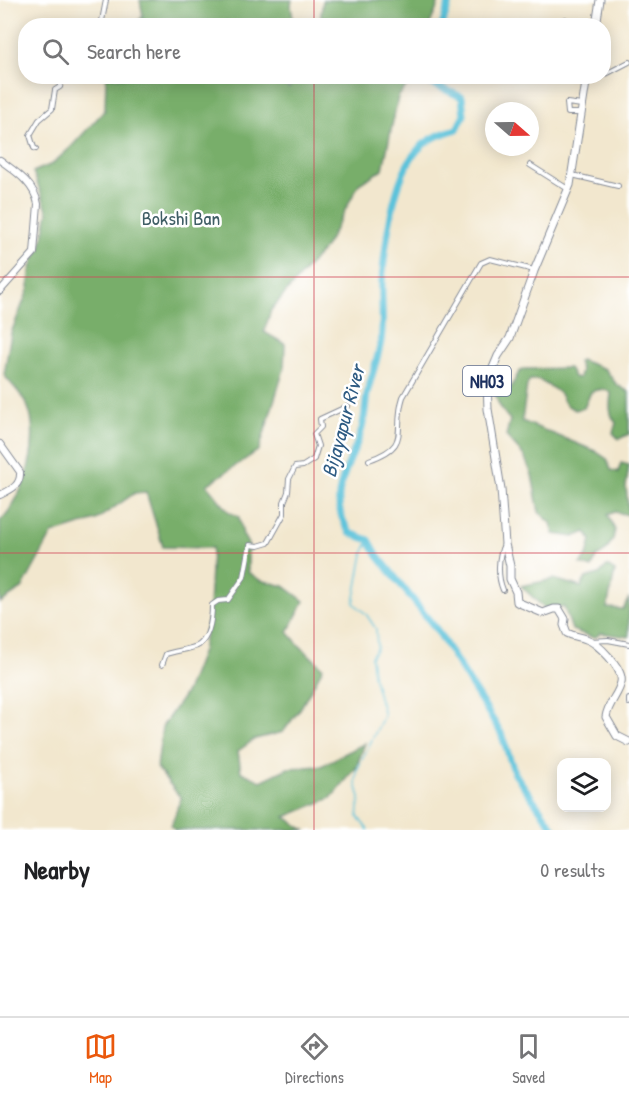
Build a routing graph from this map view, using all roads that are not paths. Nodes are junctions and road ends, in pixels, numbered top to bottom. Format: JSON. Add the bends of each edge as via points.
{"nodes":[{"id":1,"x":106,"y":0,"type":"edge"},
{"id":2,"x":600,"y":0,"type":"edge"},
{"id":3,"x":103,"y":18,"type":"edge"},
{"id":4,"x":597,"y":18,"type":"edge"},
{"id":5,"x":629,"y":62,"type":"edge"},
{"id":6,"x":611,"y":71,"type":"edge"},
{"id":7,"x":61,"y":84,"type":"edge"},
{"id":8,"x":585,"y":84,"type":"edge"},
{"id":9,"x":581,"y":109,"type":"junction"},
{"id":10,"x":36,"y":149,"type":"dead end"},
{"id":11,"x":0,"y":160,"type":"edge"},
{"id":12,"x":530,"y":165,"type":"dead end"},
{"id":13,"x":572,"y":175,"type":"junction"},
{"id":14,"x":618,"y":186,"type":"dead end"},
{"id":15,"x":568,"y":189,"type":"junction"},
{"id":16,"x":534,"y":271,"type":"junction"},
{"id":17,"x":0,"y":291,"type":"edge"},
{"id":18,"x":348,"y":406,"type":"dead end"},
{"id":19,"x":0,"y":444,"type":"edge"},
{"id":20,"x":369,"y":460,"type":"dead end"},
{"id":21,"x":0,"y":495,"type":"edge"},
{"id":22,"x":505,"y":544,"type":"junction"},
{"id":23,"x":502,"y":590,"type":"dead end"},
{"id":24,"x":591,"y":641,"type":"junction"},
{"id":25,"x":629,"y":644,"type":"edge"},
{"id":26,"x":162,"y":665,"type":"dead end"},
{"id":27,"x":629,"y":742,"type":"edge"}],
"edges":[{"from":1,"to":3,"type":"street"},
{"from":2,"to":4,"type":"main road"},
{"from":5,"to":6,"type":"street"},
{"from":7,"to":10,"type":"street","via":[[55,90],[52,109],[30,135]]},
{"from":8,"to":9,"type":"main road","number":"NH03"},
{"from":9,"to":9,"type":"street","via":[[567,104],[568,113]]},
{"from":9,"to":13,"type":"main road","number":"NH03"},
{"from":11,"to":17,"type":"main road","via":[[30,185],[38,212],[34,253]]},
{"from":12,"to":15,"type":"street"},
{"from":13,"to":14,"type":"street"},
{"from":13,"to":15,"type":"main road","number":"NH03"},
{"from":15,"to":16,"type":"main road","number":"NH03"},
{"from":16,"to":20,"type":"street","via":[[484,260],[403,397],[398,412],[398,439],[392,450]]},
{"from":16,"to":22,"type":"main road","number":"NH03","via":[[510,338],[487,382]]},
{"from":18,"to":26,"type":"street","via":[[320,419],[321,427],[314,434],[318,446],[314,459],[295,467],[282,520],[268,543],[250,545],[244,577],[228,600],[212,605],[208,631],[198,645],[166,654]]},
{"from":19,"to":21,"type":"main road","via":[[21,477],[16,486]]},
{"from":22,"to":23,"type":"street","via":[[499,552]]},
{"from":22,"to":24,"type":"main road","number":"NH03","via":[[517,602],[543,614],[559,609],[567,633]]},
{"from":24,"to":25,"type":"street"},
{"from":24,"to":27,"type":"main road","number":"NH03","via":[[620,673],[621,684],[606,717],[616,736]]}]}
